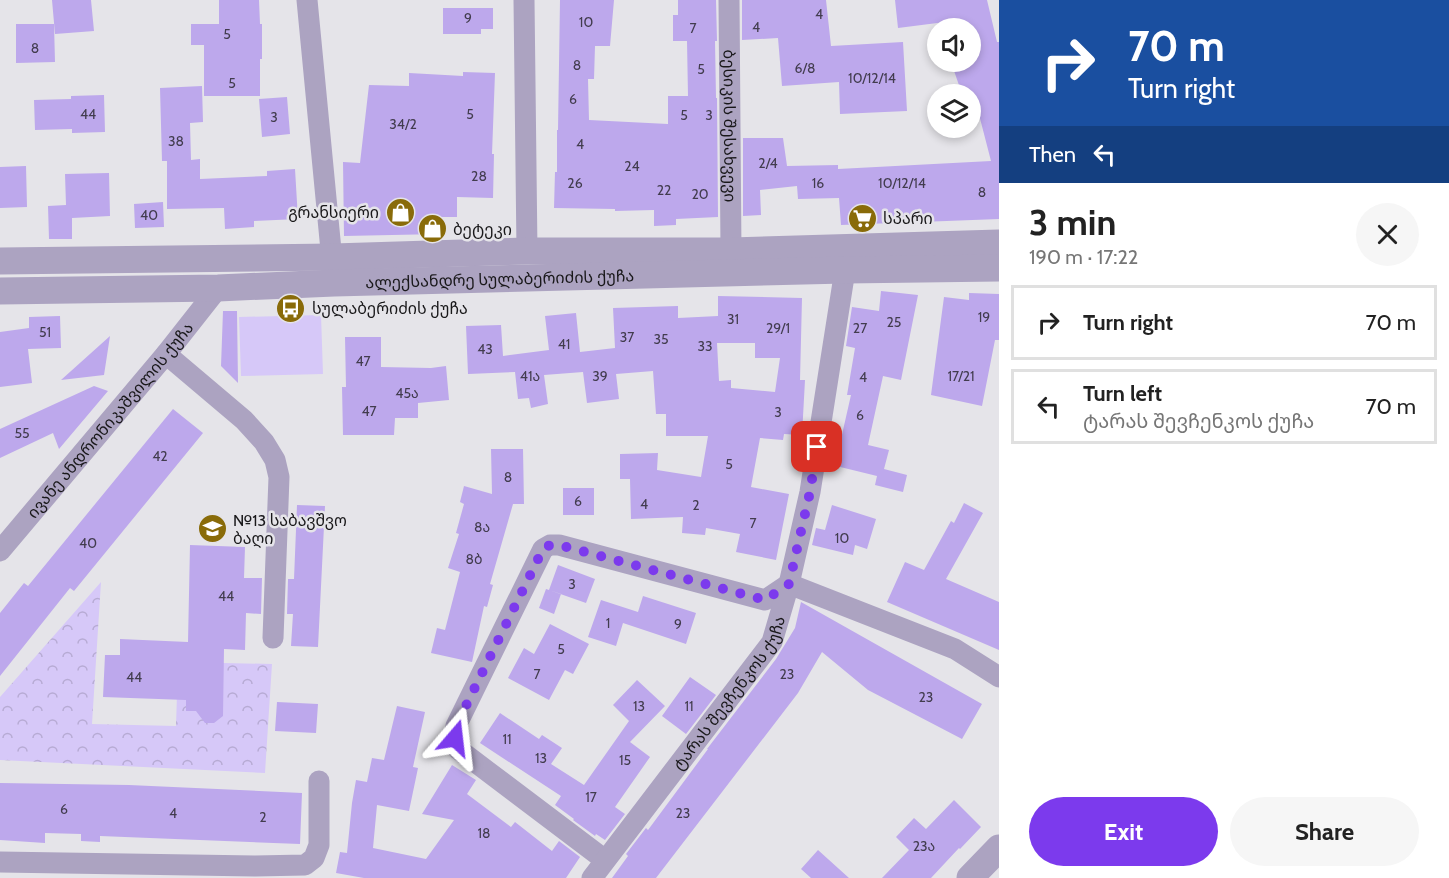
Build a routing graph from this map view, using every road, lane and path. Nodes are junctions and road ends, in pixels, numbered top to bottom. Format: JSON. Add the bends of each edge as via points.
{"nodes":[{"id":1,"x":307,"y":0,"type":"edge"},
{"id":2,"x":524,"y":0,"type":"edge"},
{"id":3,"x":729,"y":0,"type":"edge"},
{"id":4,"x":999,"y":243,"type":"edge"},
{"id":5,"x":527,"y":251,"type":"junction"},
{"id":6,"x":731,"y":251,"type":"junction"},
{"id":7,"x":0,"y":261,"type":"edge"},
{"id":8,"x":999,"y":268,"type":"edge"},
{"id":9,"x":333,"y":270,"type":"junction"},
{"id":10,"x":845,"y":270,"type":"junction"},
{"id":11,"x":218,"y":288,"type":"junction"},
{"id":12,"x":0,"y":291,"type":"edge"},
{"id":13,"x":166,"y":354,"type":"junction"},
{"id":14,"x":0,"y":551,"type":"edge"},
{"id":15,"x":789,"y":584,"type":"junction"},
{"id":16,"x":273,"y":638,"type":"dead end"},
{"id":17,"x":999,"y":677,"type":"edge"},
{"id":18,"x":319,"y":781,"type":"dead end"},
{"id":19,"x":999,"y":848,"type":"edge"},
{"id":20,"x":605,"y":860,"type":"junction"},
{"id":21,"x":0,"y":862,"type":"edge"},
{"id":22,"x":592,"y":878,"type":"edge"},
{"id":23,"x":970,"y":878,"type":"edge"}],
"edges":[{"from":1,"to":9,"type":"street"},
{"from":2,"to":5,"type":"street"},
{"from":3,"to":6,"type":"street","name":"ბესიკის შესახვევი"},
{"from":4,"to":6,"type":"street","name":"ალექსანდრე სულაბერიძის ქუჩა"},
{"from":5,"to":6,"type":"street","name":"ალექსანდრე სულაბერიძის ქუჩა"},
{"from":5,"to":9,"type":"street","name":"ალექსანდრე სულაბერიძის ქუჩა"},
{"from":7,"to":9,"type":"street","name":"ალექსანდრე სულაბერიძის ქუჩა"},
{"from":8,"to":10,"type":"street","name":"ალექსანდრე სულაბერიძის ქუჩა"},
{"from":9,"to":10,"type":"street","name":"ალექსანდრე სულაბერიძის ქუჩა"},
{"from":9,"to":11,"type":"street","name":"ალექსანდრე სულაბერიძის ქუჩა"},
{"from":10,"to":15,"type":"street","name":"ტარას შევჩენკოს ქუჩა","via":[[810,492]]},
{"from":11,"to":12,"type":"street","name":"ალექსანდრე სულაბერიძის ქუჩა"},
{"from":11,"to":13,"type":"street","name":"ივანე ანდრონიკაშვილის ქუჩა"},
{"from":13,"to":14,"type":"street","name":"ივანე ანდრონიკაშვილის ქუჩა"},
{"from":13,"to":16,"type":"street","via":[[244,420],[275,460],[279,477]]},
{"from":15,"to":17,"type":"street","via":[[955,649]]},
{"from":15,"to":20,"type":"street","name":"ტარას შევჩენკოს ქუჩა","via":[[772,642]]},
{"from":15,"to":20,"type":"street","via":[[765,600],[559,545],[543,549],[456,726],[455,738],[458,749]]},
{"from":18,"to":21,"type":"street","via":[[319,845],[314,858],[305,865]]},
{"from":19,"to":23,"type":"street"},
{"from":20,"to":22,"type":"street","name":"ტარას შევჩენკოს ქუჩა"}]}
